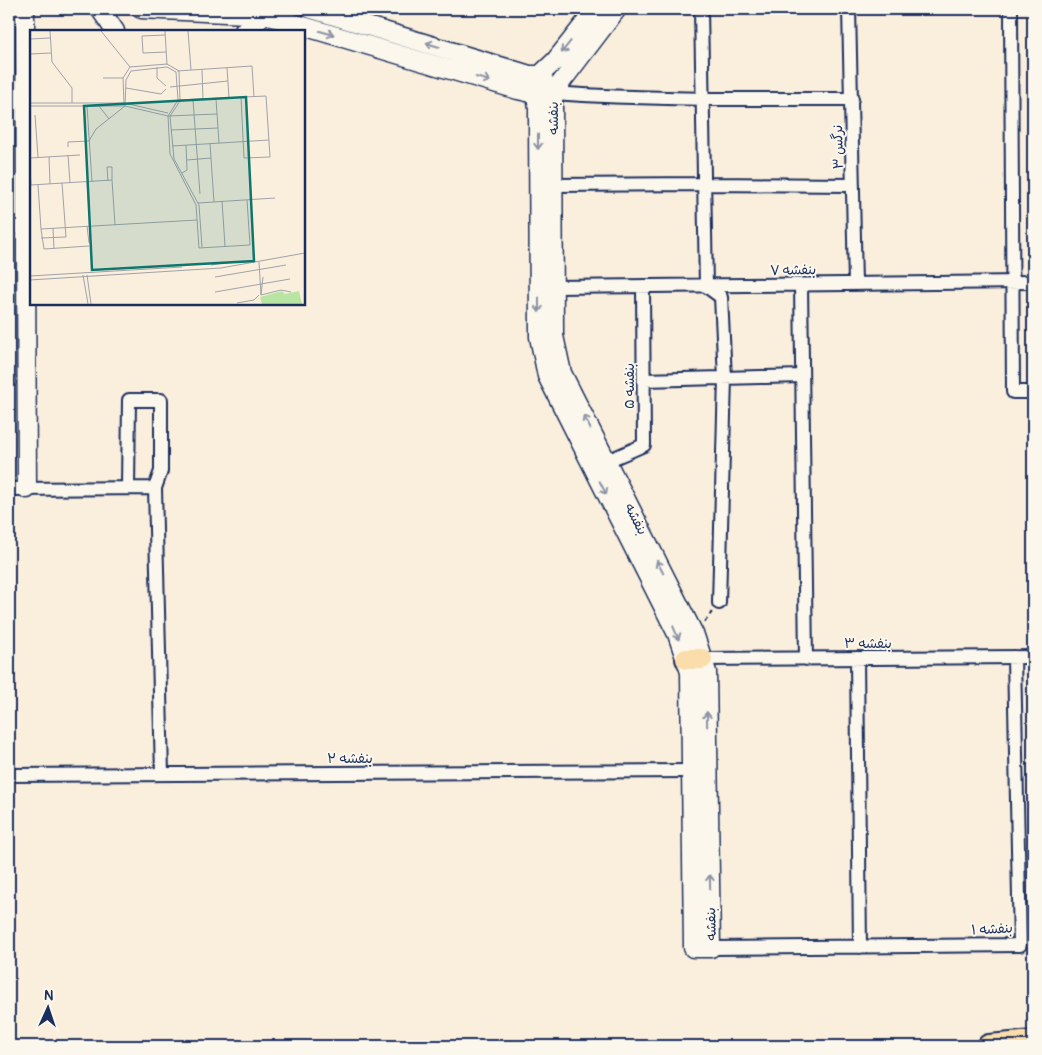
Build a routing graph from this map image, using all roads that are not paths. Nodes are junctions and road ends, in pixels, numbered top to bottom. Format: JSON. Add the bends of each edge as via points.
{"nodes":[{"id":1,"x":25,"y":9,"type":"edge"},
{"id":2,"x":100,"y":9,"type":"edge"},
{"id":3,"x":141,"y":9,"type":"edge"},
{"id":4,"x":311,"y":9,"type":"edge"},
{"id":5,"x":596,"y":9,"type":"edge"},
{"id":6,"x":617,"y":9,"type":"edge"},
{"id":7,"x":701,"y":9,"type":"edge"},
{"id":8,"x":849,"y":9,"type":"edge"},
{"id":9,"x":1011,"y":9,"type":"edge"},
{"id":10,"x":267,"y":11,"type":"edge"},
{"id":11,"x":114,"y":30,"type":"edge"},
{"id":12,"x":245,"y":30,"type":"edge"},
{"id":13,"x":412,"y":39,"type":"junction"},
{"id":14,"x":406,"y":57,"type":"junction"},
{"id":15,"x":540,"y":76,"type":"junction"},
{"id":16,"x":544,"y":94,"type":"junction"},
{"id":17,"x":852,"y":99,"type":"junction"},
{"id":18,"x":703,"y":100,"type":"junction"},
{"id":19,"x":704,"y":184,"type":"junction"},
{"id":20,"x":553,"y":185,"type":"junction"},
{"id":21,"x":853,"y":185,"type":"junction"},
{"id":22,"x":22,"y":224,"type":"edge"},
{"id":23,"x":1012,"y":282,"type":"junction"},
{"id":24,"x":1033,"y":282,"type":"edge"},
{"id":25,"x":855,"y":284,"type":"junction"},
{"id":26,"x":801,"y":285,"type":"junction"},
{"id":27,"x":643,"y":286,"type":"junction"},
{"id":28,"x":706,"y":286,"type":"junction"},
{"id":29,"x":554,"y":287,"type":"junction"},
{"id":30,"x":802,"y":376,"type":"junction"},
{"id":31,"x":725,"y":378,"type":"junction"},
{"id":32,"x":644,"y":380,"type":"junction"},
{"id":33,"x":1033,"y":392,"type":"edge"},
{"id":34,"x":607,"y":461,"type":"junction"},
{"id":35,"x":128,"y":488,"type":"junction"},
{"id":36,"x":155,"y":488,"type":"junction"},
{"id":37,"x":9,"y":489,"type":"edge"},
{"id":38,"x":27,"y":489,"type":"junction"},
{"id":39,"x":718,"y":603,"type":"road end"},
{"id":40,"x":1014,"y":657,"type":"junction"},
{"id":41,"x":1033,"y":657,"type":"edge"},
{"id":42,"x":857,"y":658,"type":"junction"},
{"id":43,"x":694,"y":659,"type":"junction"},
{"id":44,"x":806,"y":659,"type":"junction"},
{"id":45,"x":691,"y":771,"type":"junction"},
{"id":46,"x":162,"y":774,"type":"junction"},
{"id":47,"x":9,"y":775,"type":"edge"},
{"id":48,"x":860,"y":947,"type":"junction"},
{"id":49,"x":711,"y":948,"type":"junction"},
{"id":50,"x":1033,"y":1042,"type":"edge"},
{"id":51,"x":988,"y":1046,"type":"edge"}],
"edges":[{"from":1,"to":22,"type":"street"},
{"from":2,"to":11,"type":"street"},
{"from":3,"to":10,"type":"street"},
{"from":4,"to":13,"type":"street"},
{"from":5,"to":15,"type":"street","one_way":true},
{"from":6,"to":16,"type":"street"},
{"from":7,"to":18,"type":"street"},
{"from":8,"to":17,"type":"street","name":"نرگس ۳"},
{"from":9,"to":23,"type":"street"},
{"from":10,"to":12,"type":"street"},
{"from":10,"to":14,"type":"street","one_way":true},
{"from":13,"to":14,"type":"street"},
{"from":15,"to":13,"type":"street","one_way":true},
{"from":14,"to":16,"type":"street","one_way":true},
{"from":15,"to":16,"type":"street"},
{"from":16,"to":18,"type":"street"},
{"from":16,"to":20,"type":"street","name":"بنفشه"},
{"from":16,"to":43,"type":"street","name":"بنفشه","one_way":true,"via":[[538,109],[539,337],[547,376],[677,634]]},
{"from":17,"to":18,"type":"street"},
{"from":17,"to":21,"type":"street","name":"نرگس ۳"},
{"from":18,"to":19,"type":"street"},
{"from":19,"to":20,"type":"street"},
{"from":19,"to":21,"type":"street"},
{"from":19,"to":28,"type":"street"},
{"from":20,"to":29,"type":"street","name":"بنفشه"},
{"from":21,"to":25,"type":"street","name":"نرگس ۳"},
{"from":22,"to":38,"type":"street"},
{"from":23,"to":24,"type":"street","name":"بنفشه ۷"},
{"from":23,"to":25,"type":"street","name":"بنفشه ۷"},
{"from":23,"to":33,"type":"street","via":[[1013,392]]},
{"from":25,"to":26,"type":"street","name":"بنفشه ۷"},
{"from":26,"to":28,"type":"street","name":"بنفشه ۷"},
{"from":26,"to":30,"type":"street"},
{"from":27,"to":28,"type":"street","name":"بنفشه ۷"},
{"from":27,"to":29,"type":"street","name":"بنفشه ۷"},
{"from":27,"to":32,"type":"street","name":"بنفشه ۵"},
{"from":28,"to":31,"type":"street","via":[[722,297]]},
{"from":34,"to":29,"type":"street","name":"بنفشه","one_way":true,"via":[[562,373],[554,336]]},
{"from":30,"to":31,"type":"street"},
{"from":30,"to":44,"type":"street"},
{"from":31,"to":32,"type":"street"},
{"from":31,"to":39,"type":"street"},
{"from":32,"to":34,"type":"street","name":"بنفشه ۵","via":[[644,446]]},
{"from":43,"to":34,"type":"street","name":"بنفشه","one_way":true,"via":[[695,636]]},
{"from":35,"to":36,"type":"street"},
{"from":35,"to":36,"type":"street","via":[[129,400],[161,400],[161,471]]},
{"from":35,"to":38,"type":"street"},
{"from":36,"to":46,"type":"street"},
{"from":37,"to":38,"type":"street"},
{"from":40,"to":41,"type":"street","name":"بنفشه ۳"},
{"from":40,"to":42,"type":"street","name":"بنفشه ۳"},
{"from":40,"to":48,"type":"street","name":"بنفشه ۱","via":[[1020,945]]},
{"from":42,"to":44,"type":"street","name":"بنفشه ۳"},
{"from":42,"to":48,"type":"street"},
{"from":43,"to":44,"type":"street","name":"بنفشه ۳"},
{"from":43,"to":45,"type":"street","name":"بنفشه","via":[[690,672]]},
{"from":49,"to":43,"type":"street","name":"بنفشه","one_way":true,"via":[[707,672]]},
{"from":45,"to":46,"type":"street","name":"بنفشه ۲"},
{"from":45,"to":49,"type":"street","name":"بنفشه","via":[[693,948]]},
{"from":46,"to":47,"type":"street","name":"بنفشه ۲"},
{"from":48,"to":49,"type":"street","name":"بنفشه ۱"},
{"from":50,"to":51,"type":"highway"}]}
